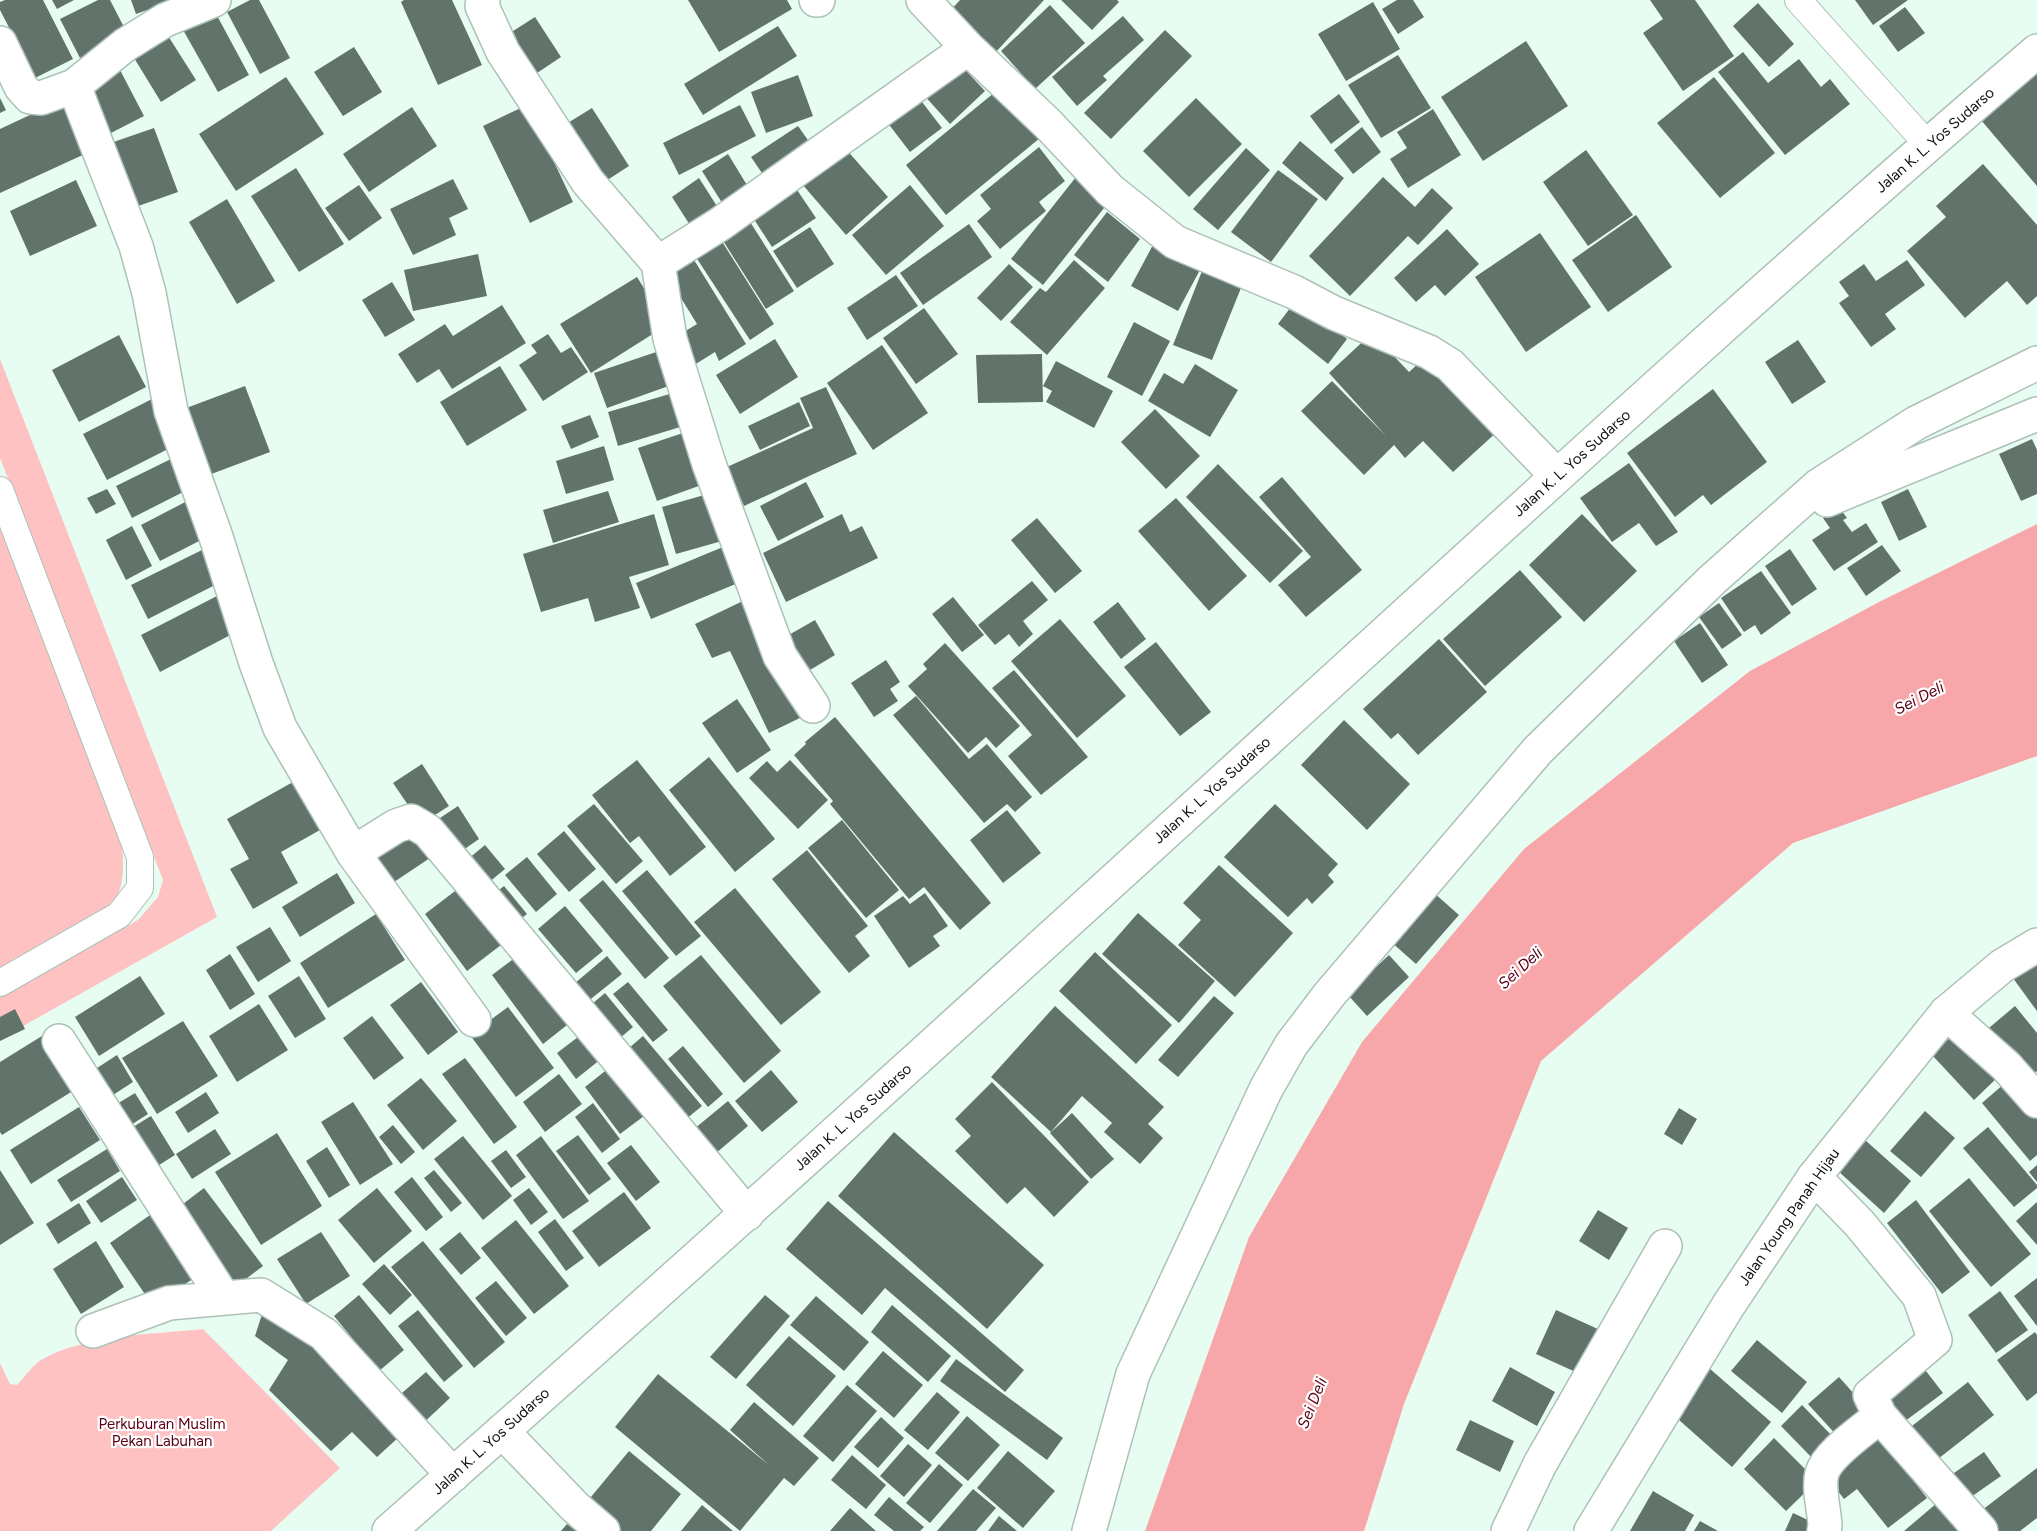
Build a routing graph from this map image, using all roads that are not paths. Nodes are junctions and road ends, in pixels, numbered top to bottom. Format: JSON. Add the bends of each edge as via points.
{"nodes":[{"id":1,"x":214,"y":0,"type":"edge"},
{"id":2,"x":483,"y":0,"type":"edge"},
{"id":3,"x":923,"y":0,"type":"edge"},
{"id":4,"x":1798,"y":0,"type":"edge"},
{"id":5,"x":0,"y":43,"type":"edge"},
{"id":6,"x":968,"y":48,"type":"junction"},
{"id":7,"x":2037,"y":51,"type":"edge"},
{"id":8,"x":74,"y":86,"type":"junction"},
{"id":9,"x":1928,"y":145,"type":"junction"},
{"id":10,"x":658,"y":264,"type":"junction"},
{"id":11,"x":2037,"y":363,"type":"edge"},
{"id":12,"x":2037,"y":414,"type":"edge"},
{"id":13,"x":1557,"y":476,"type":"junction"},
{"id":14,"x":0,"y":490,"type":"edge"},
{"id":15,"x":1781,"y":519,"type":"junction"},
{"id":16,"x":813,"y":706,"type":"dead end"},
{"id":17,"x":353,"y":853,"type":"junction"},
{"id":18,"x":2037,"y":945,"type":"edge"},
{"id":19,"x":0,"y":983,"type":"edge"},
{"id":20,"x":1946,"y":1013,"type":"junction"},
{"id":21,"x":474,"y":1020,"type":"dead end"},
{"id":22,"x":59,"y":1041,"type":"dead end"},
{"id":23,"x":2037,"y":1101,"type":"edge"},
{"id":24,"x":1814,"y":1178,"type":"junction"},
{"id":25,"x":747,"y":1214,"type":"junction"},
{"id":26,"x":1665,"y":1246,"type":"dead end"},
{"id":27,"x":223,"y":1297,"type":"junction"},
{"id":28,"x":93,"y":1331,"type":"dead end"},
{"id":29,"x":1880,"y":1416,"type":"junction"},
{"id":30,"x":502,"y":1431,"type":"junction"},
{"id":31,"x":453,"y":1475,"type":"junction"},
{"id":32,"x":389,"y":1531,"type":"edge"},
{"id":33,"x":603,"y":1531,"type":"edge"},
{"id":34,"x":1089,"y":1531,"type":"edge"},
{"id":35,"x":1508,"y":1531,"type":"edge"},
{"id":36,"x":1591,"y":1531,"type":"edge"},
{"id":37,"x":1824,"y":1531,"type":"edge"},
{"id":38,"x":1981,"y":1531,"type":"edge"}],
"edges":[{"from":1,"to":8,"type":"main road","via":[[165,20],[125,45]]},
{"from":2,"to":10,"type":"main road","via":[[482,6],[503,52],[588,182]]},
{"from":3,"to":6,"type":"main road"},
{"from":4,"to":9,"type":"lane"},
{"from":5,"to":8,"type":"main road","via":[[21,87],[30,97],[41,98]]},
{"from":6,"to":10,"type":"main road"},
{"from":6,"to":13,"type":"main road","via":[[1110,190],[1175,242],[1429,352],[1450,365]]},
{"from":7,"to":9,"type":"main road","name":"Jalan K. L. Yos Sudarso"},
{"from":8,"to":17,"type":"main road","via":[[136,246],[171,411],[256,663],[280,728]]},
{"from":9,"to":13,"type":"main road","name":"Jalan K. L. Yos Sudarso"},
{"from":10,"to":16,"type":"main road","via":[[670,339],[709,464],[780,656]]},
{"from":11,"to":15,"type":"main road","via":[[1916,423],[1818,486]]},
{"from":12,"to":15,"type":"main road"},
{"from":13,"to":25,"type":"main road","name":"Jalan K. L. Yos Sudarso"},
{"from":14,"to":19,"type":"lane","via":[[140,857],[140,888],[119,915]]},
{"from":15,"to":34,"type":"main road","via":[[1712,580],[1538,750],[1329,995],[1291,1046],[1266,1089],[1133,1374]]},
{"from":17,"to":21,"type":"main road"},
{"from":17,"to":25,"type":"main road","via":[[396,826],[411,822],[428,831]]},
{"from":18,"to":20,"type":"main road","name":"Jalan Young Panah Hijau","via":[[2002,966]]},
{"from":20,"to":23,"type":"main road","via":[[2006,1066]]},
{"from":20,"to":24,"type":"main road","name":"Jalan Young Panah Hijau"},
{"from":22,"to":27,"type":"main road"},
{"from":24,"to":29,"type":"main road","via":[[1859,1223],[1919,1296],[1935,1340],[1870,1395]]},
{"from":24,"to":36,"type":"main road","name":"Jalan Young Panah Hijau","via":[[1728,1306]]},
{"from":25,"to":30,"type":"main road","name":"Jalan K. L. Yos Sudarso"},
{"from":26,"to":35,"type":"main road","via":[[1540,1464]]},
{"from":27,"to":28,"type":"main road","via":[[169,1303]]},
{"from":27,"to":31,"type":"main road","via":[[261,1295],[324,1334]]},
{"from":29,"to":37,"type":"main road","via":[[1829,1460],[1822,1473]]},
{"from":29,"to":38,"type":"main road"},
{"from":30,"to":31,"type":"main road","name":"Jalan K. L. Yos Sudarso"},
{"from":30,"to":33,"type":"main road","via":[[575,1508]]},
{"from":31,"to":32,"type":"main road","name":"Jalan K. L. Yos Sudarso"}]}
